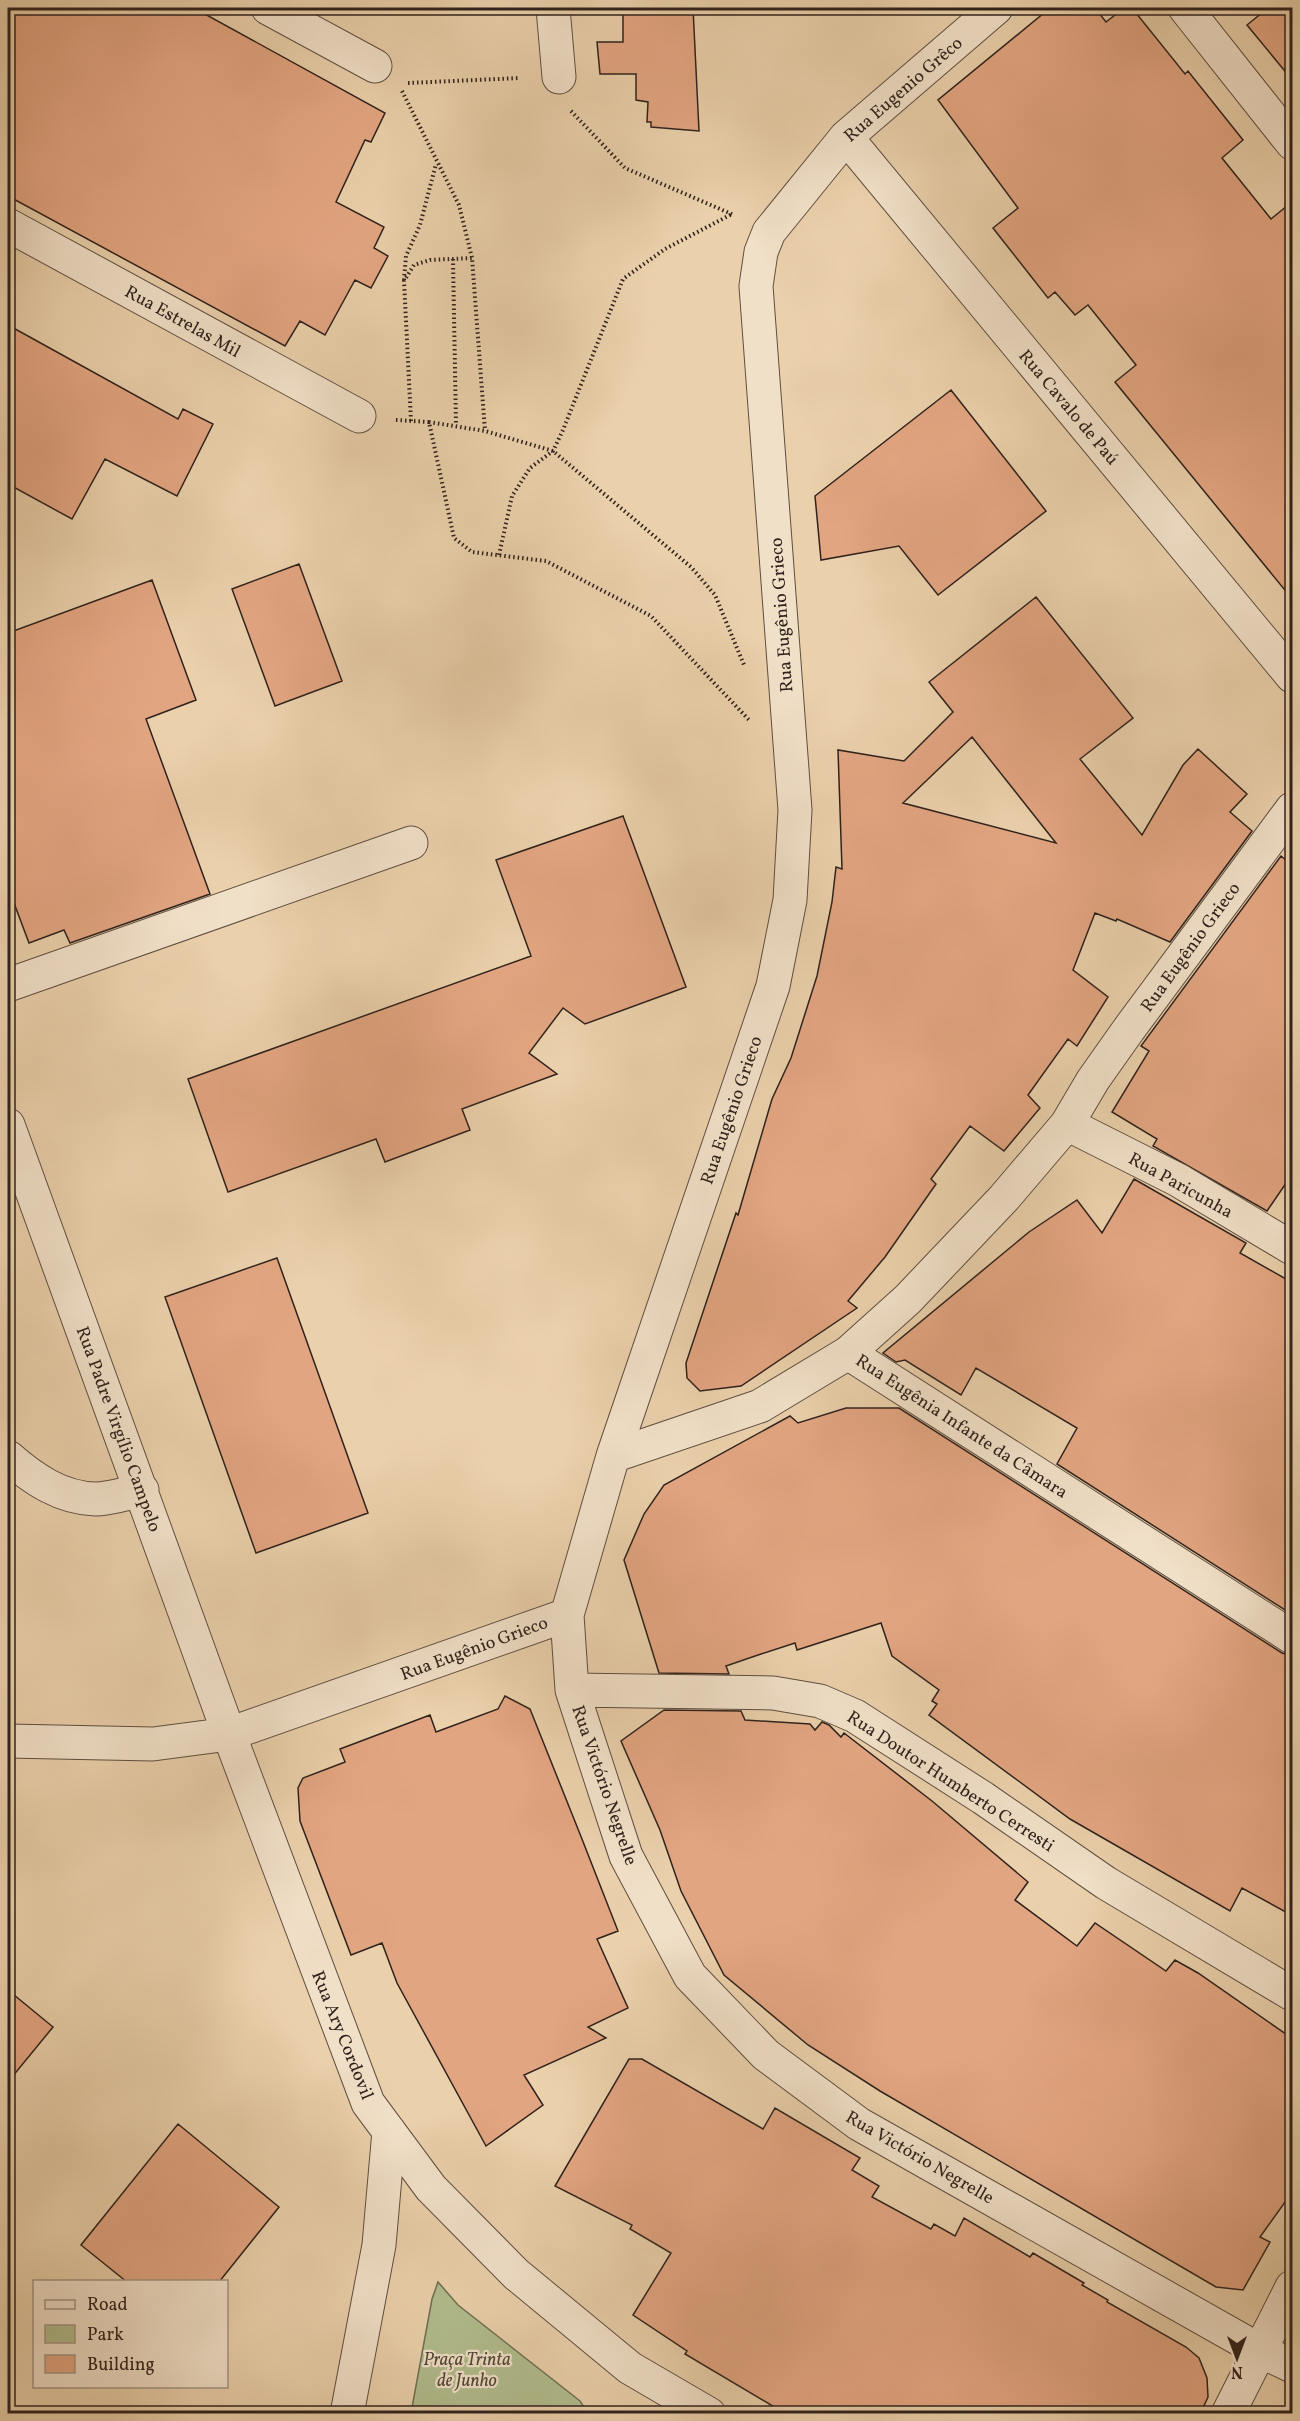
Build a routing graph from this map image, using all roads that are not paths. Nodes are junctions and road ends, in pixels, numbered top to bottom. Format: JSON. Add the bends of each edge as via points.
{"nodes":[{"id":1,"x":268,"y":8,"type":"edge"},
{"id":2,"x":553,"y":8,"type":"edge"},
{"id":3,"x":996,"y":8,"type":"edge"},
{"id":4,"x":1185,"y":8,"type":"edge"},
{"id":5,"x":375,"y":66,"type":"dead end"},
{"id":6,"x":559,"y":77,"type":"road end"},
{"id":7,"x":846,"y":137,"type":"junction"},
{"id":8,"x":1293,"y":143,"type":"edge"},
{"id":9,"x":8,"y":225,"type":"edge"},
{"id":10,"x":769,"y":232,"type":"joint"},
{"id":11,"x":359,"y":416,"type":"road end"},
{"id":12,"x":1293,"y":676,"type":"edge"},
{"id":13,"x":1293,"y":809,"type":"edge"},
{"id":14,"x":411,"y":843,"type":"dead end"},
{"id":15,"x":8,"y":985,"type":"edge"},
{"id":16,"x":1067,"y":1124,"type":"junction"},
{"id":17,"x":8,"y":1125,"type":"edge"},
{"id":18,"x":1293,"y":1248,"type":"edge"},
{"id":19,"x":848,"y":1353,"type":"junction"},
{"id":20,"x":613,"y":1456,"type":"junction"},
{"id":21,"x":8,"y":1457,"type":"edge"},
{"id":22,"x":142,"y":1490,"type":"junction"},
{"id":23,"x":567,"y":1615,"type":"junction"},
{"id":24,"x":1293,"y":1637,"type":"edge"},
{"id":25,"x":572,"y":1690,"type":"junction"},
{"id":26,"x":229,"y":1734,"type":"junction"},
{"id":27,"x":8,"y":1741,"type":"edge"},
{"id":28,"x":1293,"y":1994,"type":"edge"},
{"id":29,"x":389,"y":2131,"type":"junction"},
{"id":30,"x":1293,"y":2287,"type":"edge"},
{"id":31,"x":1259,"y":2350,"type":"junction"},
{"id":32,"x":1293,"y":2366,"type":"edge"},
{"id":33,"x":347,"y":2414,"type":"edge"},
{"id":34,"x":709,"y":2414,"type":"edge"},
{"id":35,"x":1228,"y":2414,"type":"edge"}],
"edges":[{"from":1,"to":5,"type":"street"},
{"from":2,"to":6,"type":"street"},
{"from":3,"to":7,"type":"street","name":"Rua Eugenio Grêco"},
{"from":4,"to":8,"type":"street"},
{"from":7,"to":10,"type":"street","name":"Rua Eugenio Grêco"},
{"from":7,"to":12,"type":"street","name":"Rua Cavalo de Paú"},
{"from":9,"to":11,"type":"street","name":"Rua Estrelas Mil"},
{"from":10,"to":20,"type":"street","name":"Rua Eugênio Grieco","via":[[761,252],[756,286],[795,810],[790,900],[773,986]]},
{"from":13,"to":16,"type":"street","name":"Rua Eugênio Grieco","via":[[1129,1029]]},
{"from":14,"to":15,"type":"street"},
{"from":16,"to":18,"type":"street","name":"Rua Paricunha","via":[[1178,1180]]},
{"from":16,"to":19,"type":"street","name":"Rua Eugênio Grieco","via":[[1005,1198],[908,1299]]},
{"from":17,"to":22,"type":"street","name":"Rua Padre Virgílio Campelo"},
{"from":19,"to":20,"type":"street","name":"Rua Eugênia Infante da Câmara","via":[[760,1406]]},
{"from":19,"to":24,"type":"street","name":"Rua Eugênia Infante da Câmara"},
{"from":20,"to":23,"type":"street","name":"Rua Eugênio Grieco"},
{"from":21,"to":22,"type":"street","via":[[29,1476],[63,1493],[96,1499]]},
{"from":22,"to":26,"type":"street","name":"Rua Padre Virgílio Campelo"},
{"from":23,"to":25,"type":"street","name":"Rua Victório Negrelle"},
{"from":23,"to":26,"type":"street","name":"Rua Eugênio Grieco"},
{"from":25,"to":28,"type":"street","name":"Rua Doutor Humberto Cerresti","via":[[773,1693],[820,1701],[855,1716],[983,1797],[1106,1883]]},
{"from":25,"to":31,"type":"street","name":"Rua Victório Negrelle","via":[[626,1856],[690,1977],[766,2055],[859,2124]]},
{"from":26,"to":27,"type":"street","name":"Rua Eugênio Grieco","via":[[153,1744]]},
{"from":26,"to":29,"type":"street","name":"Rua Ary Cordovil","via":[[355,2070],[369,2103]]},
{"from":29,"to":33,"type":"street","via":[[379,2245]]},
{"from":29,"to":34,"type":"street","name":"Rua Ary Cordovil","via":[[431,2188],[516,2274],[630,2368]]},
{"from":30,"to":31,"type":"street"},
{"from":31,"to":32,"type":"street","name":"Rua Victório Negrelle"},
{"from":31,"to":35,"type":"street"}]}
